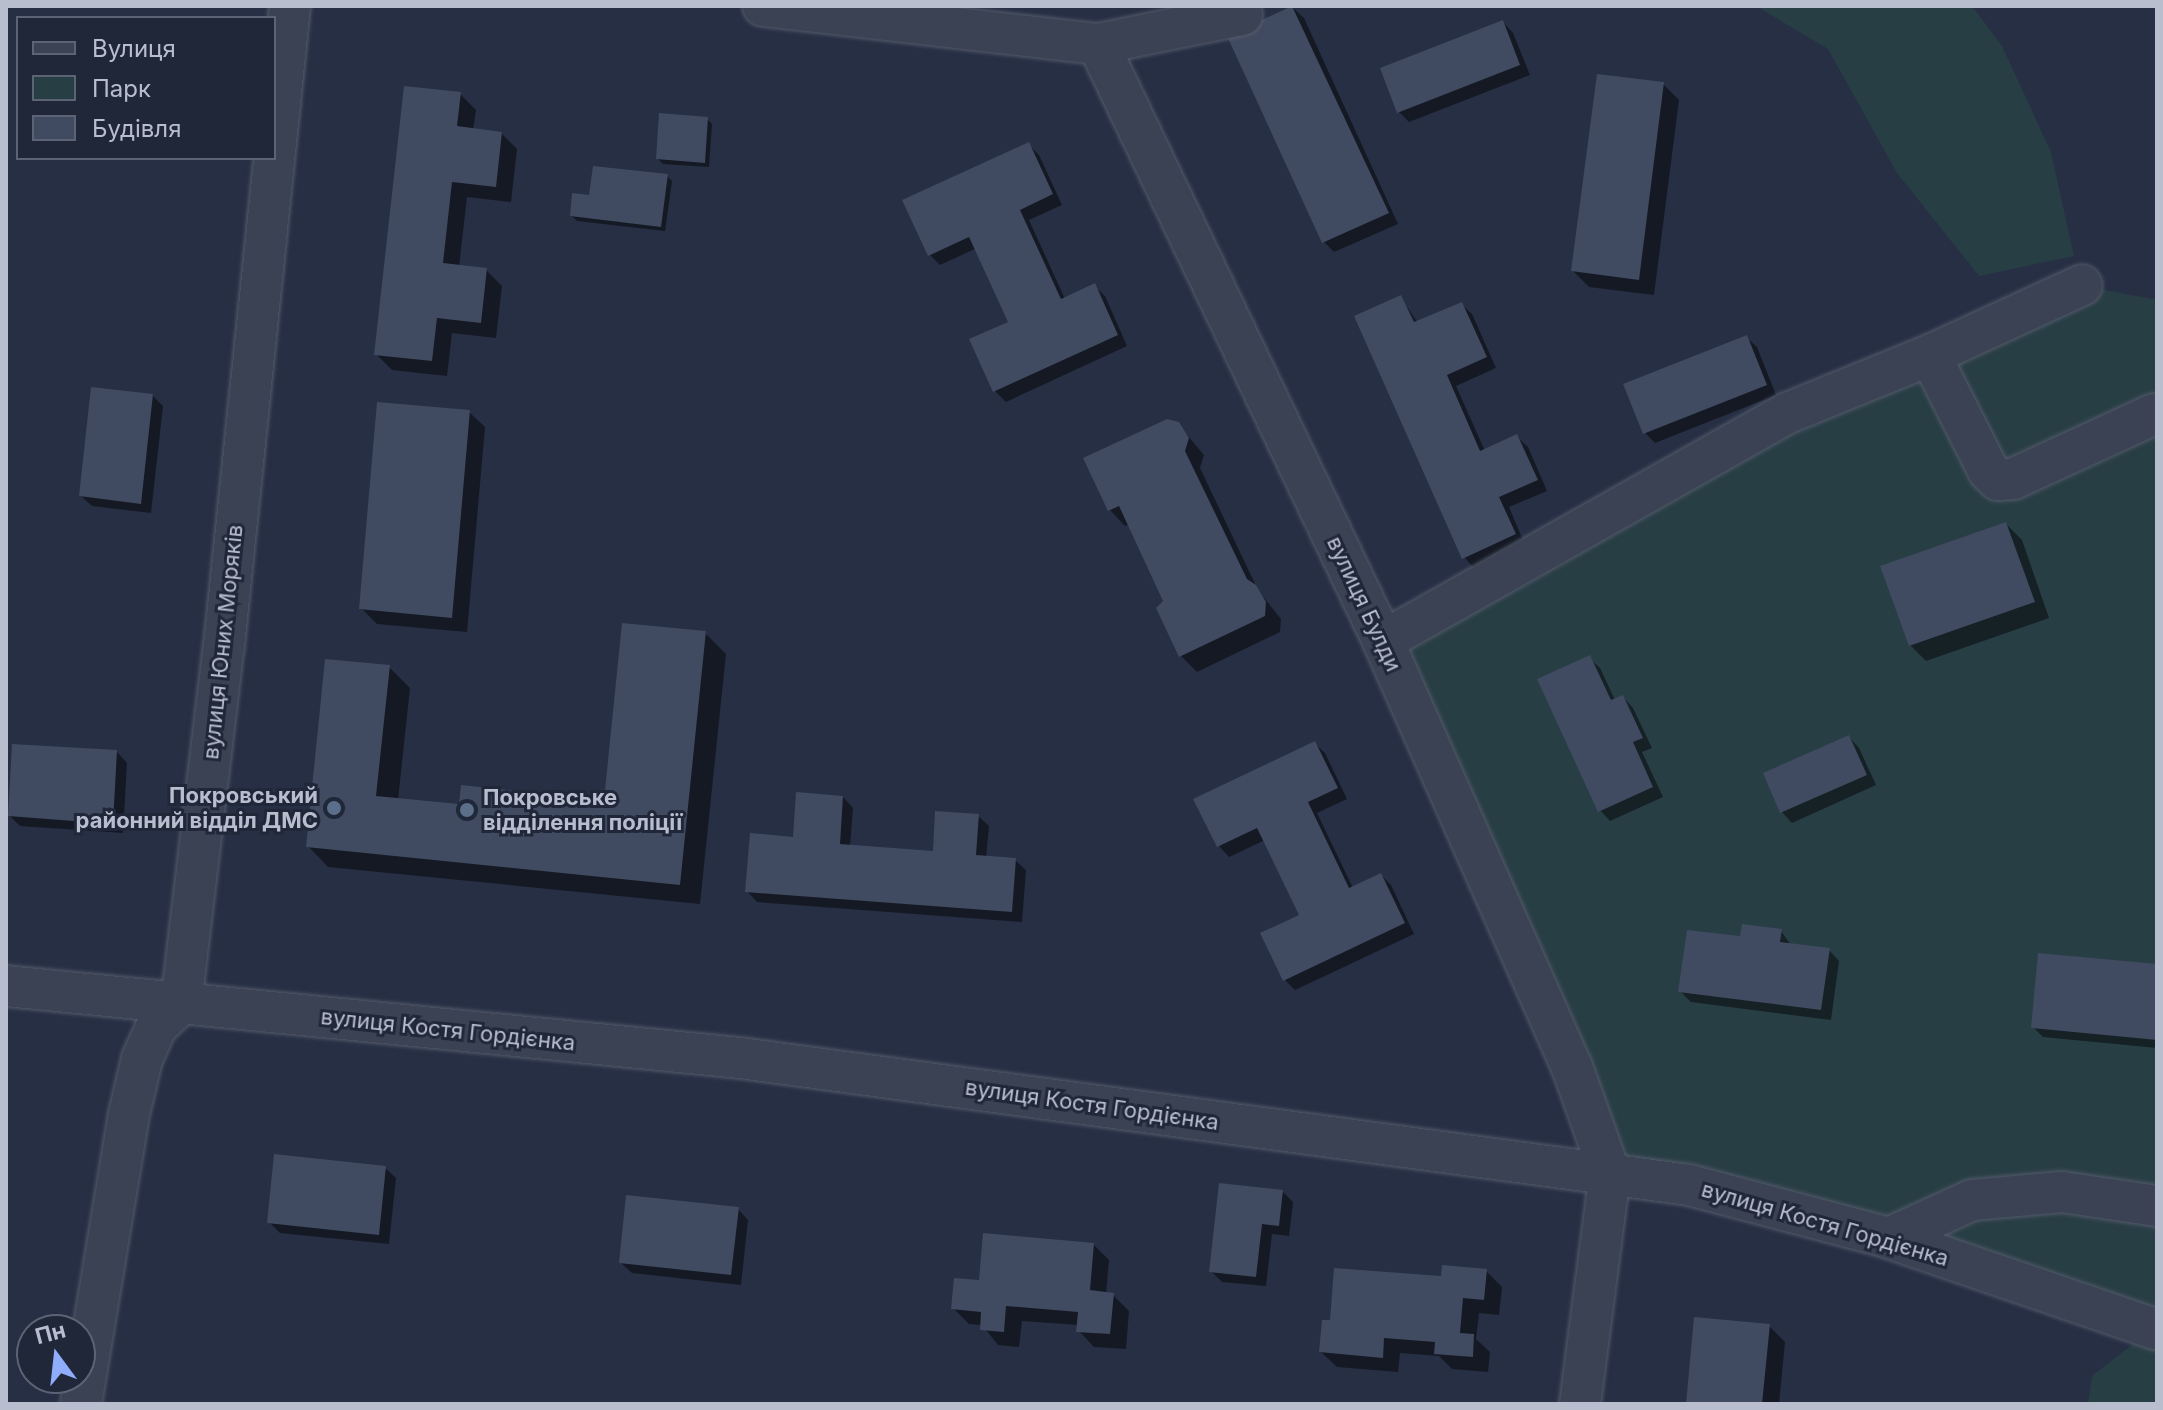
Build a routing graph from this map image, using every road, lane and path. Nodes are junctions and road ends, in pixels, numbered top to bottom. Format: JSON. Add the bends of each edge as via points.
{"nodes":[{"id":1,"x":290,"y":6,"type":"edge"},
{"id":2,"x":763,"y":6,"type":"edge"},
{"id":3,"x":1242,"y":15,"type":"dead end"},
{"id":4,"x":1098,"y":44,"type":"junction"},
{"id":5,"x":276,"y":143,"type":"edge"},
{"id":6,"x":274,"y":160,"type":"edge"},
{"id":7,"x":2082,"y":285,"type":"dead end"},
{"id":8,"x":1930,"y":355,"type":"junction"},
{"id":9,"x":2154,"y":414,"type":"dead end"},
{"id":10,"x":1383,"y":641,"type":"junction"},
{"id":11,"x":6,"y":986,"type":"edge"},
{"id":12,"x":181,"y":1004,"type":"junction"},
{"id":13,"x":1610,"y":1173,"type":"junction"},
{"id":14,"x":2157,"y":1206,"type":"edge"},
{"id":15,"x":1889,"y":1238,"type":"junction"},
{"id":16,"x":2156,"y":1327,"type":"edge"},
{"id":17,"x":81,"y":1404,"type":"edge"},
{"id":18,"x":1580,"y":1404,"type":"edge"}],
"edges":[{"from":1,"to":5,"type":"street","name":"вулиця Юних Моряків"},
{"from":2,"to":4,"type":"street"},
{"from":3,"to":4,"type":"street"},
{"from":4,"to":10,"type":"street","name":"вулиця Булди"},
{"from":6,"to":12,"type":"street","name":"вулиця Юних Моряків"},
{"from":7,"to":8,"type":"street"},
{"from":8,"to":9,"type":"street","via":[[1988,470],[1998,480],[2013,479]]},
{"from":8,"to":10,"type":"street","via":[[1788,413]]},
{"from":10,"to":13,"type":"street","name":"вулиця Булди","via":[[1572,1067]]},
{"from":11,"to":12,"type":"street","name":"вулиця Костя Гордієнка"},
{"from":12,"to":13,"type":"street","name":"вулиця Костя Гордієнка","via":[[740,1058]]},
{"from":12,"to":17,"type":"street","via":[[157,1026],[142,1059]]},
{"from":13,"to":15,"type":"street","name":"вулиця Костя Гордієнка","via":[[1689,1185]]},
{"from":13,"to":18,"type":"street"},
{"from":14,"to":15,"type":"street","via":[[2062,1192],[1972,1200]]},
{"from":15,"to":16,"type":"street","name":"вулиця Костя Гордієнка"}]}
